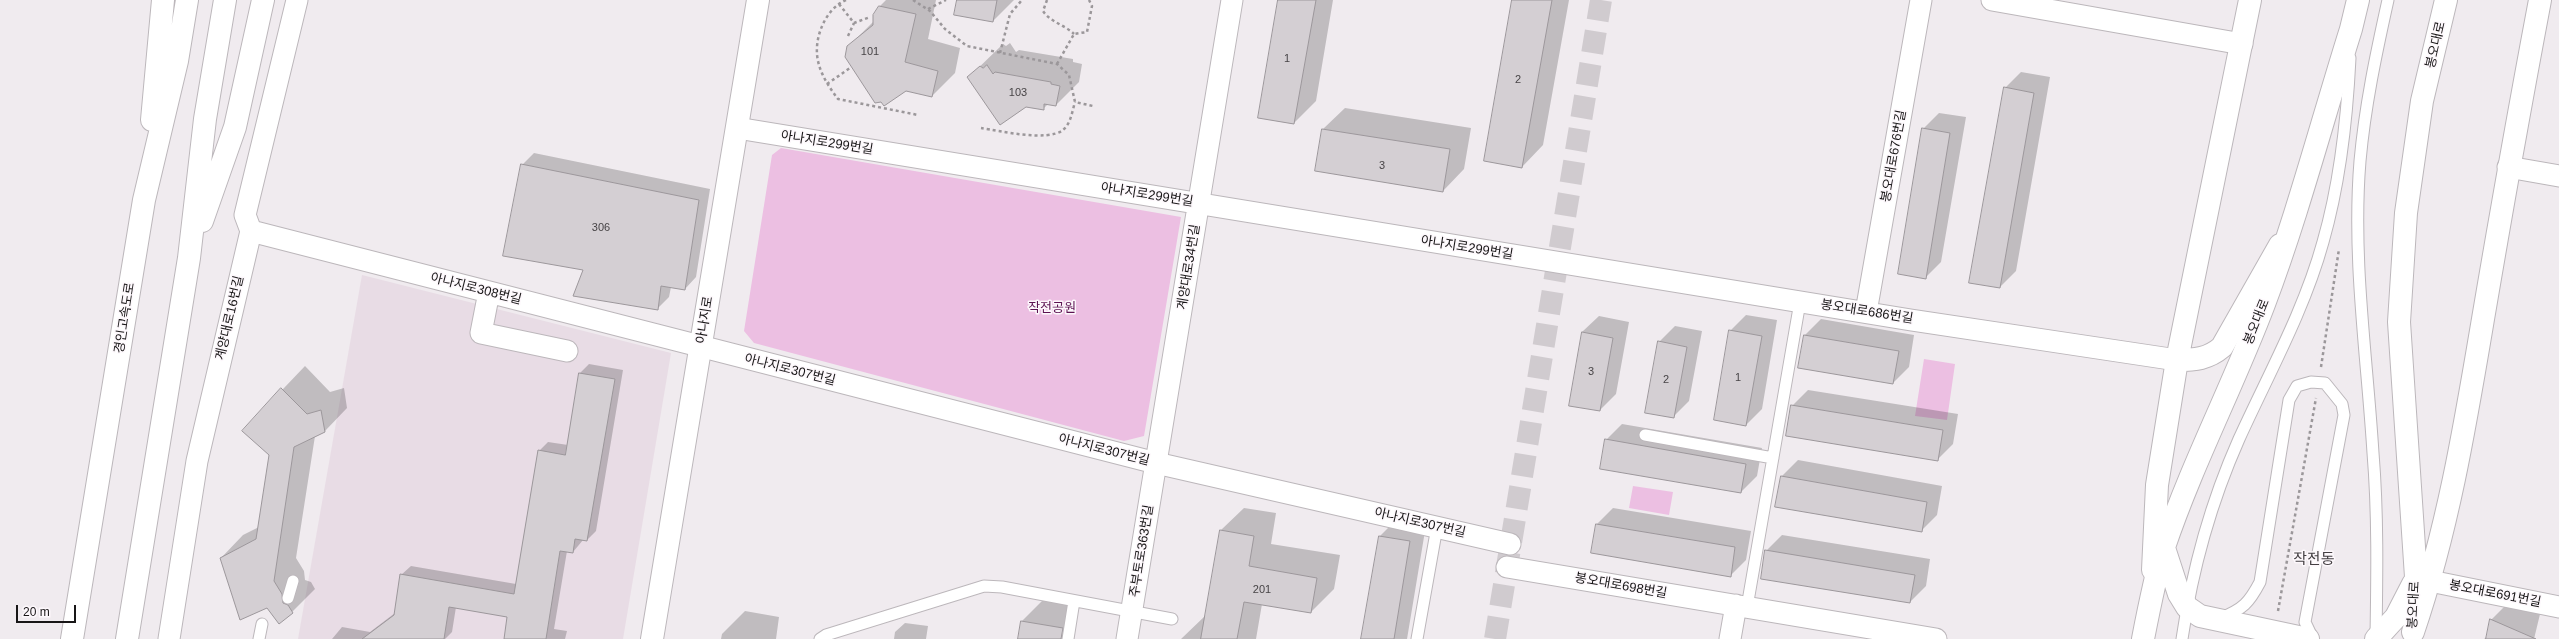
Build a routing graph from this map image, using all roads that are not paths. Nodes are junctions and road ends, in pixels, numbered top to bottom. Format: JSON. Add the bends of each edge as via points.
{"nodes":[{"id":1,"x":163,"y":0,"type":"edge"},
{"id":2,"x":187,"y":0,"type":"edge"},
{"id":3,"x":225,"y":0,"type":"edge"},
{"id":4,"x":263,"y":0,"type":"edge"},
{"id":5,"x":297,"y":0,"type":"edge"},
{"id":6,"x":758,"y":0,"type":"edge"},
{"id":7,"x":1232,"y":0,"type":"edge"},
{"id":8,"x":1921,"y":0,"type":"edge"},
{"id":9,"x":1992,"y":0,"type":"edge"},
{"id":10,"x":2250,"y":0,"type":"edge"},
{"id":11,"x":2358,"y":0,"type":"edge"},
{"id":12,"x":2388,"y":0,"type":"edge"},
{"id":13,"x":2446,"y":0,"type":"edge"},
{"id":14,"x":2540,"y":0,"type":"edge"},
{"id":15,"x":2351,"y":29,"type":"junction"},
{"id":16,"x":2242,"y":44,"type":"junction"},
{"id":17,"x":737,"y":128,"type":"junction"},
{"id":18,"x":2508,"y":167,"type":"junction"},
{"id":19,"x":2559,"y":176,"type":"edge"},
{"id":20,"x":144,"y":200,"type":"junction"},
{"id":21,"x":1199,"y":204,"type":"junction"},
{"id":22,"x":2296,"y":218,"type":"junction"},
{"id":23,"x":251,"y":231,"type":"junction"},
{"id":24,"x":189,"y":258,"type":"junction"},
{"id":25,"x":1558,"y":262,"type":"joint"},
{"id":26,"x":489,"y":292,"type":"junction"},
{"id":27,"x":1800,"y":302,"type":"junction"},
{"id":28,"x":1866,"y":312,"type":"junction"},
{"id":29,"x":700,"y":346,"type":"junction"},
{"id":30,"x":567,"y":351,"type":"dead end"},
{"id":31,"x":2177,"y":360,"type":"junction"},
{"id":32,"x":1646,"y":435,"type":"dead end"},
{"id":33,"x":1773,"y":458,"type":"junction"},
{"id":34,"x":1156,"y":464,"type":"junction"},
{"id":35,"x":1437,"y":527,"type":"junction"},
{"id":36,"x":1510,"y":544,"type":"dead end"},
{"id":37,"x":2164,"y":548,"type":"junction"},
{"id":38,"x":1507,"y":566,"type":"dead end"},
{"id":39,"x":2423,"y":579,"type":"junction"},
{"id":40,"x":292,"y":581,"type":"dead end"},
{"id":41,"x":2153,"y":589,"type":"junction"},
{"id":42,"x":288,"y":598,"type":"dead end"},
{"id":43,"x":1074,"y":601,"type":"junction"},
{"id":44,"x":1741,"y":606,"type":"junction"},
{"id":45,"x":2187,"y":607,"type":"junction"},
{"id":46,"x":2559,"y":608,"type":"edge"},
{"id":47,"x":1132,"y":612,"type":"junction"},
{"id":48,"x":1172,"y":619,"type":"dead end"},
{"id":49,"x":2215,"y":620,"type":"junction"},
{"id":50,"x":262,"y":624,"type":"dead end"},
{"id":51,"x":2413,"y":636,"type":"edge"},
{"id":52,"x":72,"y":639,"type":"edge"},
{"id":53,"x":128,"y":639,"type":"edge"},
{"id":54,"x":169,"y":639,"type":"edge"},
{"id":55,"x":259,"y":639,"type":"edge"},
{"id":56,"x":652,"y":639,"type":"edge"},
{"id":57,"x":820,"y":639,"type":"edge"},
{"id":58,"x":1068,"y":639,"type":"edge"},
{"id":59,"x":1127,"y":639,"type":"edge"},
{"id":60,"x":1417,"y":639,"type":"edge"},
{"id":61,"x":1730,"y":639,"type":"edge"},
{"id":62,"x":1936,"y":639,"type":"edge"},
{"id":63,"x":2143,"y":639,"type":"edge"},
{"id":64,"x":2182,"y":639,"type":"edge"},
{"id":65,"x":2308,"y":639,"type":"edge"},
{"id":66,"x":2313,"y":639,"type":"edge"},
{"id":67,"x":2376,"y":639,"type":"edge"}],
"edges":[{"from":1,"to":20,"type":"main road"},
{"from":2,"to":20,"type":"main road","name":"경인고속도로","via":[[177,61]]},
{"from":3,"to":24,"type":"main road","via":[[205,119]]},
{"from":4,"to":24,"type":"main road","via":[[235,127]]},
{"from":5,"to":23,"type":"street","name":"계양대로16번길","via":[[245,215]]},
{"from":6,"to":17,"type":"main road","name":"아나지로"},
{"from":7,"to":21,"type":"street","name":"계양대로34번길"},
{"from":8,"to":28,"type":"street","name":"봉오대로676번길"},
{"from":9,"to":16,"type":"street"},
{"from":10,"to":16,"type":"main road"},
{"from":11,"to":15,"type":"main road","name":"봉오대로"},
{"from":12,"to":67,"type":"lane","via":[[2369,88],[2360,162],[2358,246],[2374,454],[2378,552]]},
{"from":13,"to":39,"type":"main road","name":"봉오대로","via":[[2422,101],[2406,213],[2399,322]]},
{"from":14,"to":18,"type":"main road"},
{"from":15,"to":22,"type":"main road","name":"봉오대로"},
{"from":15,"to":45,"type":"lane","via":[[2347,114],[2323,243],[2294,320],[2230,462],[2209,520]]},
{"from":16,"to":31,"type":"main road","via":[[2212,179]]},
{"from":17,"to":21,"type":"street","name":"아나지로299번길"},
{"from":17,"to":29,"type":"main road","name":"아나지로"},
{"from":18,"to":19,"type":"street"},
{"from":18,"to":39,"type":"main road","via":[[2454,485]]},
{"from":20,"to":52,"type":"main road","name":"경인고속도로"},
{"from":21,"to":25,"type":"street","name":"아나지로299번길"},
{"from":21,"to":34,"type":"street","name":"계양대로34번길"},
{"from":22,"to":31,"type":"main road","via":[[2222,347],[2212,355],[2195,360]]},
{"from":22,"to":37,"type":"main road","name":"봉오대로","via":[[2264,305],[2223,407],[2187,486]]},
{"from":23,"to":26,"type":"street","name":"아나지로308번길"},
{"from":23,"to":54,"type":"street","name":"계양대로16번길","via":[[197,461]]},
{"from":24,"to":53,"type":"main road"},
{"from":25,"to":27,"type":"street","name":"봉오대로686번길"},
{"from":26,"to":29,"type":"street","name":"아나지로308번길"},
{"from":26,"to":30,"type":"street","via":[[481,333]]},
{"from":27,"to":28,"type":"street","name":"봉오대로686번길"},
{"from":27,"to":33,"type":"lane"},
{"from":28,"to":31,"type":"street","name":"봉오대로686번길"},
{"from":29,"to":34,"type":"street","name":"아나지로307번길"},
{"from":29,"to":56,"type":"main road","name":"아나지로"},
{"from":31,"to":41,"type":"main road","via":[[2157,485]]},
{"from":32,"to":33,"type":"lane"},
{"from":33,"to":44,"type":"lane"},
{"from":34,"to":35,"type":"street","name":"아나지로307번길"},
{"from":34,"to":47,"type":"street","name":"주부토로363번길"},
{"from":35,"to":36,"type":"street","name":"아나지로307번길"},
{"from":35,"to":60,"type":"lane"},
{"from":37,"to":41,"type":"main road","name":"봉오대로"},
{"from":37,"to":45,"type":"main road","via":[[2179,594]]},
{"from":38,"to":44,"type":"street","name":"봉오대로698번길"},
{"from":39,"to":46,"type":"street","name":"봉오대로691번길"},
{"from":39,"to":51,"type":"main road","name":"봉오대로"},
{"from":39,"to":67,"type":"main road","via":[[2396,617]]},
{"from":40,"to":42,"type":"lane"},
{"from":41,"to":63,"type":"main road","name":"봉오대로"},
{"from":43,"to":47,"type":"lane"},
{"from":43,"to":57,"type":"lane","via":[[984,586]]},
{"from":43,"to":58,"type":"lane"},
{"from":44,"to":61,"type":"street"},
{"from":44,"to":62,"type":"street","name":"봉오대로698번길"},
{"from":45,"to":49,"type":"main road","via":[[2200,616]]},
{"from":45,"to":64,"type":"lane"},
{"from":47,"to":48,"type":"lane"},
{"from":47,"to":59,"type":"street","name":"주부토로363번길"},
{"from":49,"to":65,"type":"main road"},
{"from":49,"to":66,"type":"lane","via":[[2241,610],[2260,582],[2289,400],[2298,386],[2311,382],[2325,383],[2335,392],[2342,404],[2344,415],[2305,622]]},
{"from":50,"to":55,"type":"lane"}]}
